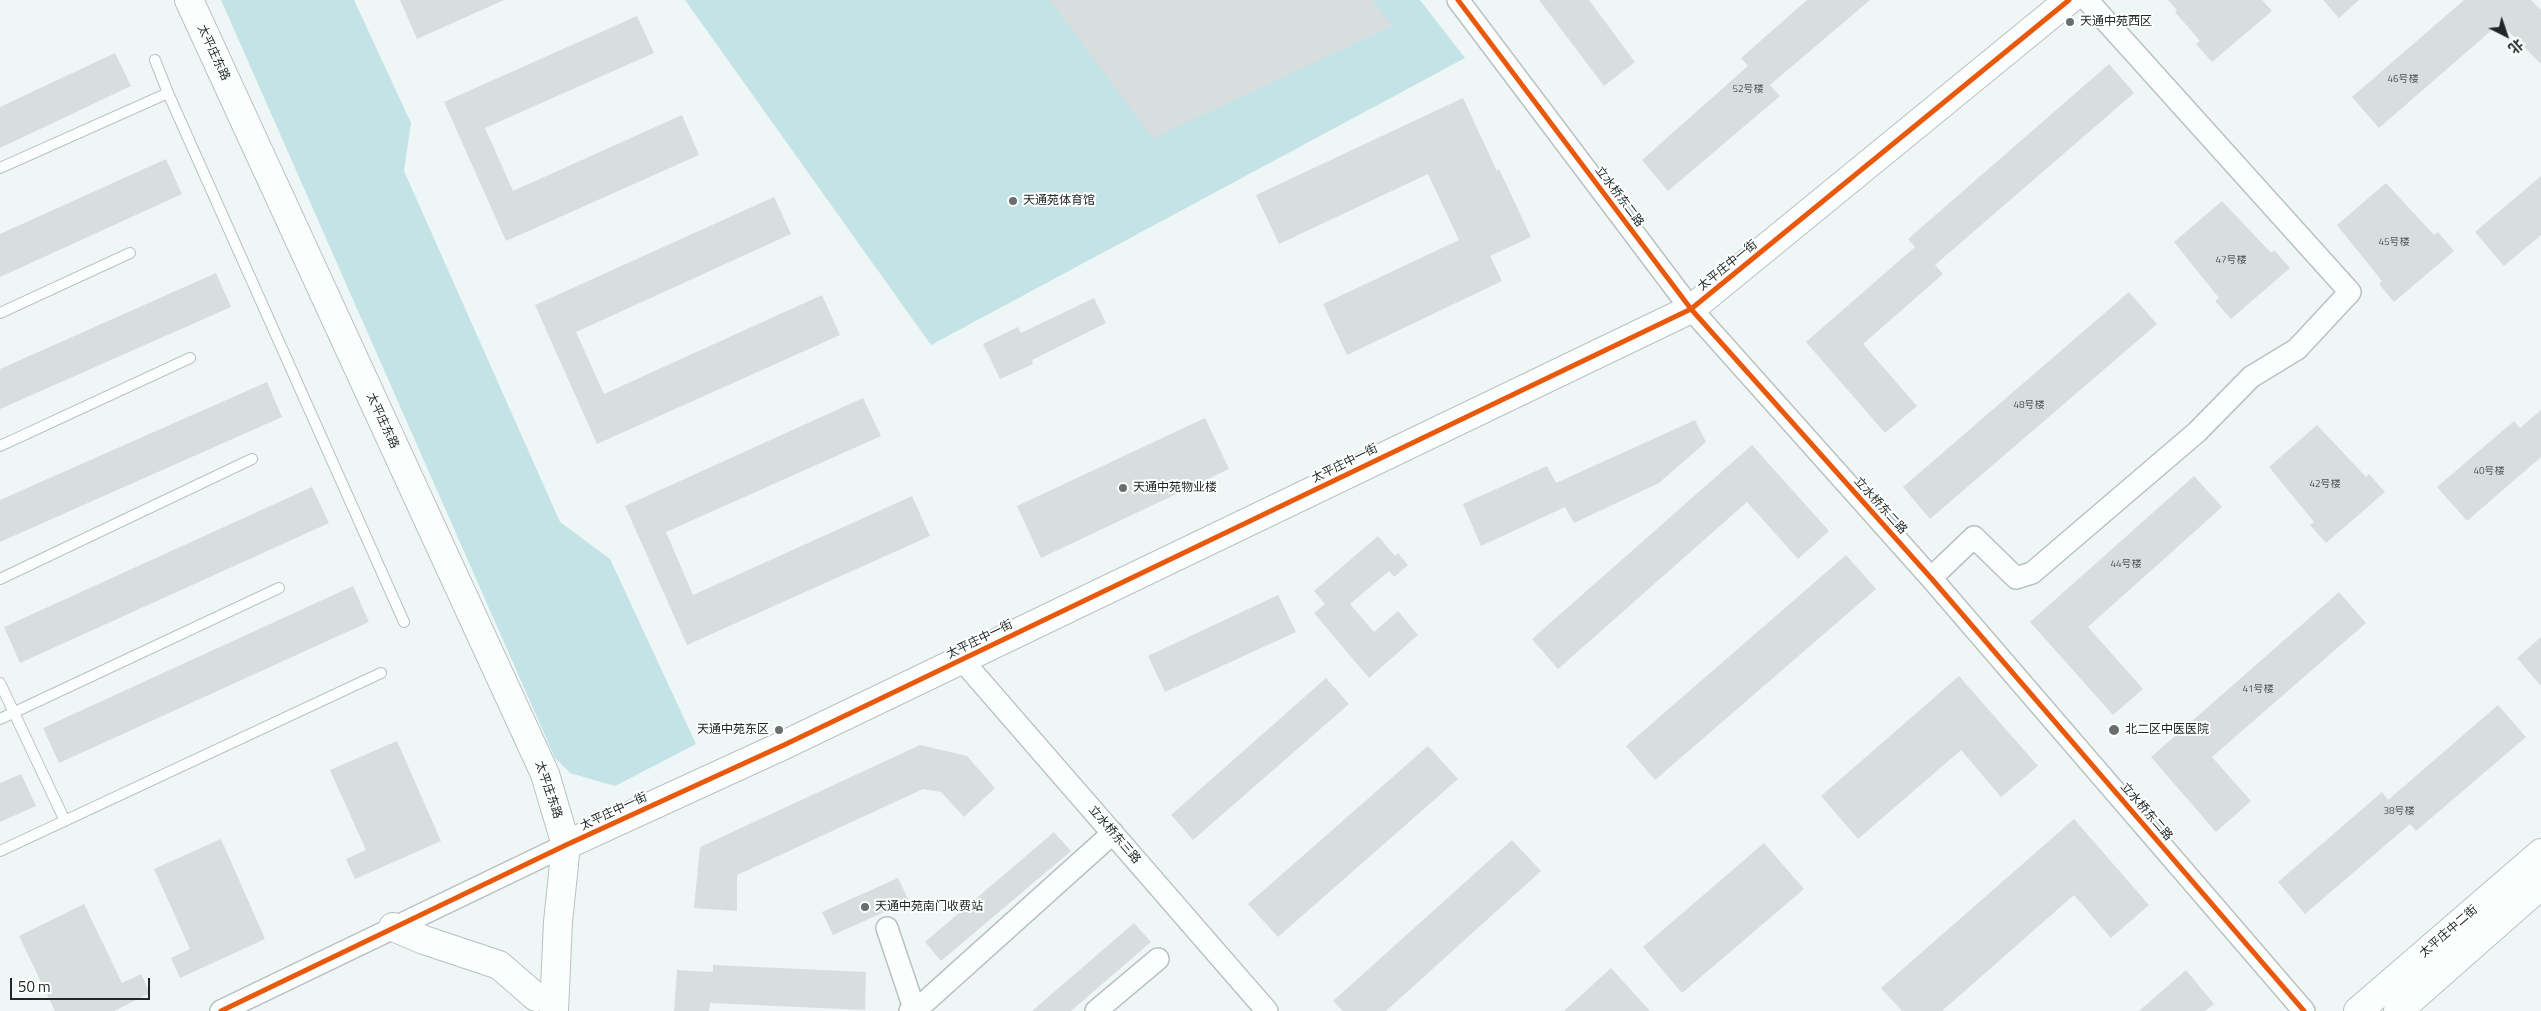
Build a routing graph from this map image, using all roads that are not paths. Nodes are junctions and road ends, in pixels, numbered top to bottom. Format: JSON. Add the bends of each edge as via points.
{"nodes":[{"id":1,"x":189,"y":0,"type":"edge"},
{"id":2,"x":1458,"y":0,"type":"edge"},
{"id":3,"x":2069,"y":0,"type":"edge"},
{"id":4,"x":2087,"y":0,"type":"edge"},
{"id":5,"x":155,"y":60,"type":"dead end"},
{"id":6,"x":168,"y":93,"type":"junction"},
{"id":7,"x":0,"y":168,"type":"edge"},
{"id":8,"x":130,"y":253,"type":"dead end"},
{"id":9,"x":1691,"y":309,"type":"junction"},
{"id":10,"x":0,"y":313,"type":"edge"},
{"id":11,"x":190,"y":358,"type":"dead end"},
{"id":12,"x":0,"y":446,"type":"edge"},
{"id":13,"x":252,"y":459,"type":"dead end"},
{"id":14,"x":1931,"y":578,"type":"junction"},
{"id":15,"x":0,"y":579,"type":"edge"},
{"id":16,"x":279,"y":588,"type":"dead end"},
{"id":17,"x":404,"y":622,"type":"dead end"},
{"id":18,"x":962,"y":660,"type":"junction"},
{"id":19,"x":381,"y":673,"type":"dead end"},
{"id":20,"x":0,"y":683,"type":"edge"},
{"id":21,"x":14,"y":713,"type":"junction"},
{"id":22,"x":0,"y":719,"type":"edge"},
{"id":23,"x":64,"y":821,"type":"junction"},
{"id":24,"x":1113,"y":833,"type":"junction"},
{"id":25,"x":566,"y":845,"type":"junction"},
{"id":26,"x":0,"y":851,"type":"edge"},
{"id":27,"x":2541,"y":853,"type":"edge"},
{"id":28,"x":2541,"y":886,"type":"edge"},
{"id":29,"x":393,"y":927,"type":"junction"},
{"id":30,"x":887,"y":928,"type":"dead end"},
{"id":31,"x":1158,"y":959,"type":"dead end"},
{"id":32,"x":541,"y":1006,"type":"edge"},
{"id":33,"x":221,"y":1011,"type":"edge"},
{"id":34,"x":910,"y":1011,"type":"edge"},
{"id":35,"x":915,"y":1011,"type":"edge"},
{"id":36,"x":1096,"y":1011,"type":"edge"},
{"id":37,"x":1267,"y":1011,"type":"edge"},
{"id":38,"x":2304,"y":1011,"type":"edge"},
{"id":39,"x":2358,"y":1011,"type":"edge"},
{"id":40,"x":2398,"y":1011,"type":"edge"}],
"edges":[{"from":1,"to":25,"type":"street","name":"太平庄东路","via":[[545,774]]},
{"from":2,"to":9,"type":"street","name":"立水桥东二路"},
{"from":3,"to":9,"type":"street","name":"太平庄中一街"},
{"from":4,"to":14,"type":"street","via":[[2350,292],[2297,349],[2251,377],[2197,432],[2032,573],[2016,578],[1974,537]]},
{"from":5,"to":6,"type":"lane"},
{"from":6,"to":7,"type":"lane"},
{"from":6,"to":17,"type":"lane"},
{"from":8,"to":10,"type":"lane"},
{"from":9,"to":14,"type":"street","name":"立水桥东二路"},
{"from":9,"to":18,"type":"street","name":"太平庄中一街"},
{"from":11,"to":12,"type":"lane"},
{"from":13,"to":15,"type":"lane"},
{"from":14,"to":38,"type":"street","name":"立水桥东二路"},
{"from":16,"to":21,"type":"lane"},
{"from":18,"to":24,"type":"street","name":"立水桥东三路"},
{"from":18,"to":25,"type":"street","name":"太平庄中一街"},
{"from":19,"to":23,"type":"lane"},
{"from":20,"to":21,"type":"lane"},
{"from":21,"to":22,"type":"lane"},
{"from":21,"to":23,"type":"lane"},
{"from":23,"to":26,"type":"lane"},
{"from":24,"to":35,"type":"street"},
{"from":24,"to":37,"type":"street","name":"立水桥东三路"},
{"from":25,"to":29,"type":"street"},
{"from":25,"to":32,"type":"street","via":[[542,901]]},
{"from":27,"to":39,"type":"street","name":"太平庄中二街"},
{"from":28,"to":40,"type":"street","name":"太平庄中二街"},
{"from":29,"to":32,"type":"street","via":[[499,965]]},
{"from":29,"to":33,"type":"street"},
{"from":30,"to":35,"type":"street"},
{"from":31,"to":36,"type":"street"},
{"from":34,"to":35,"type":"street"}]}
